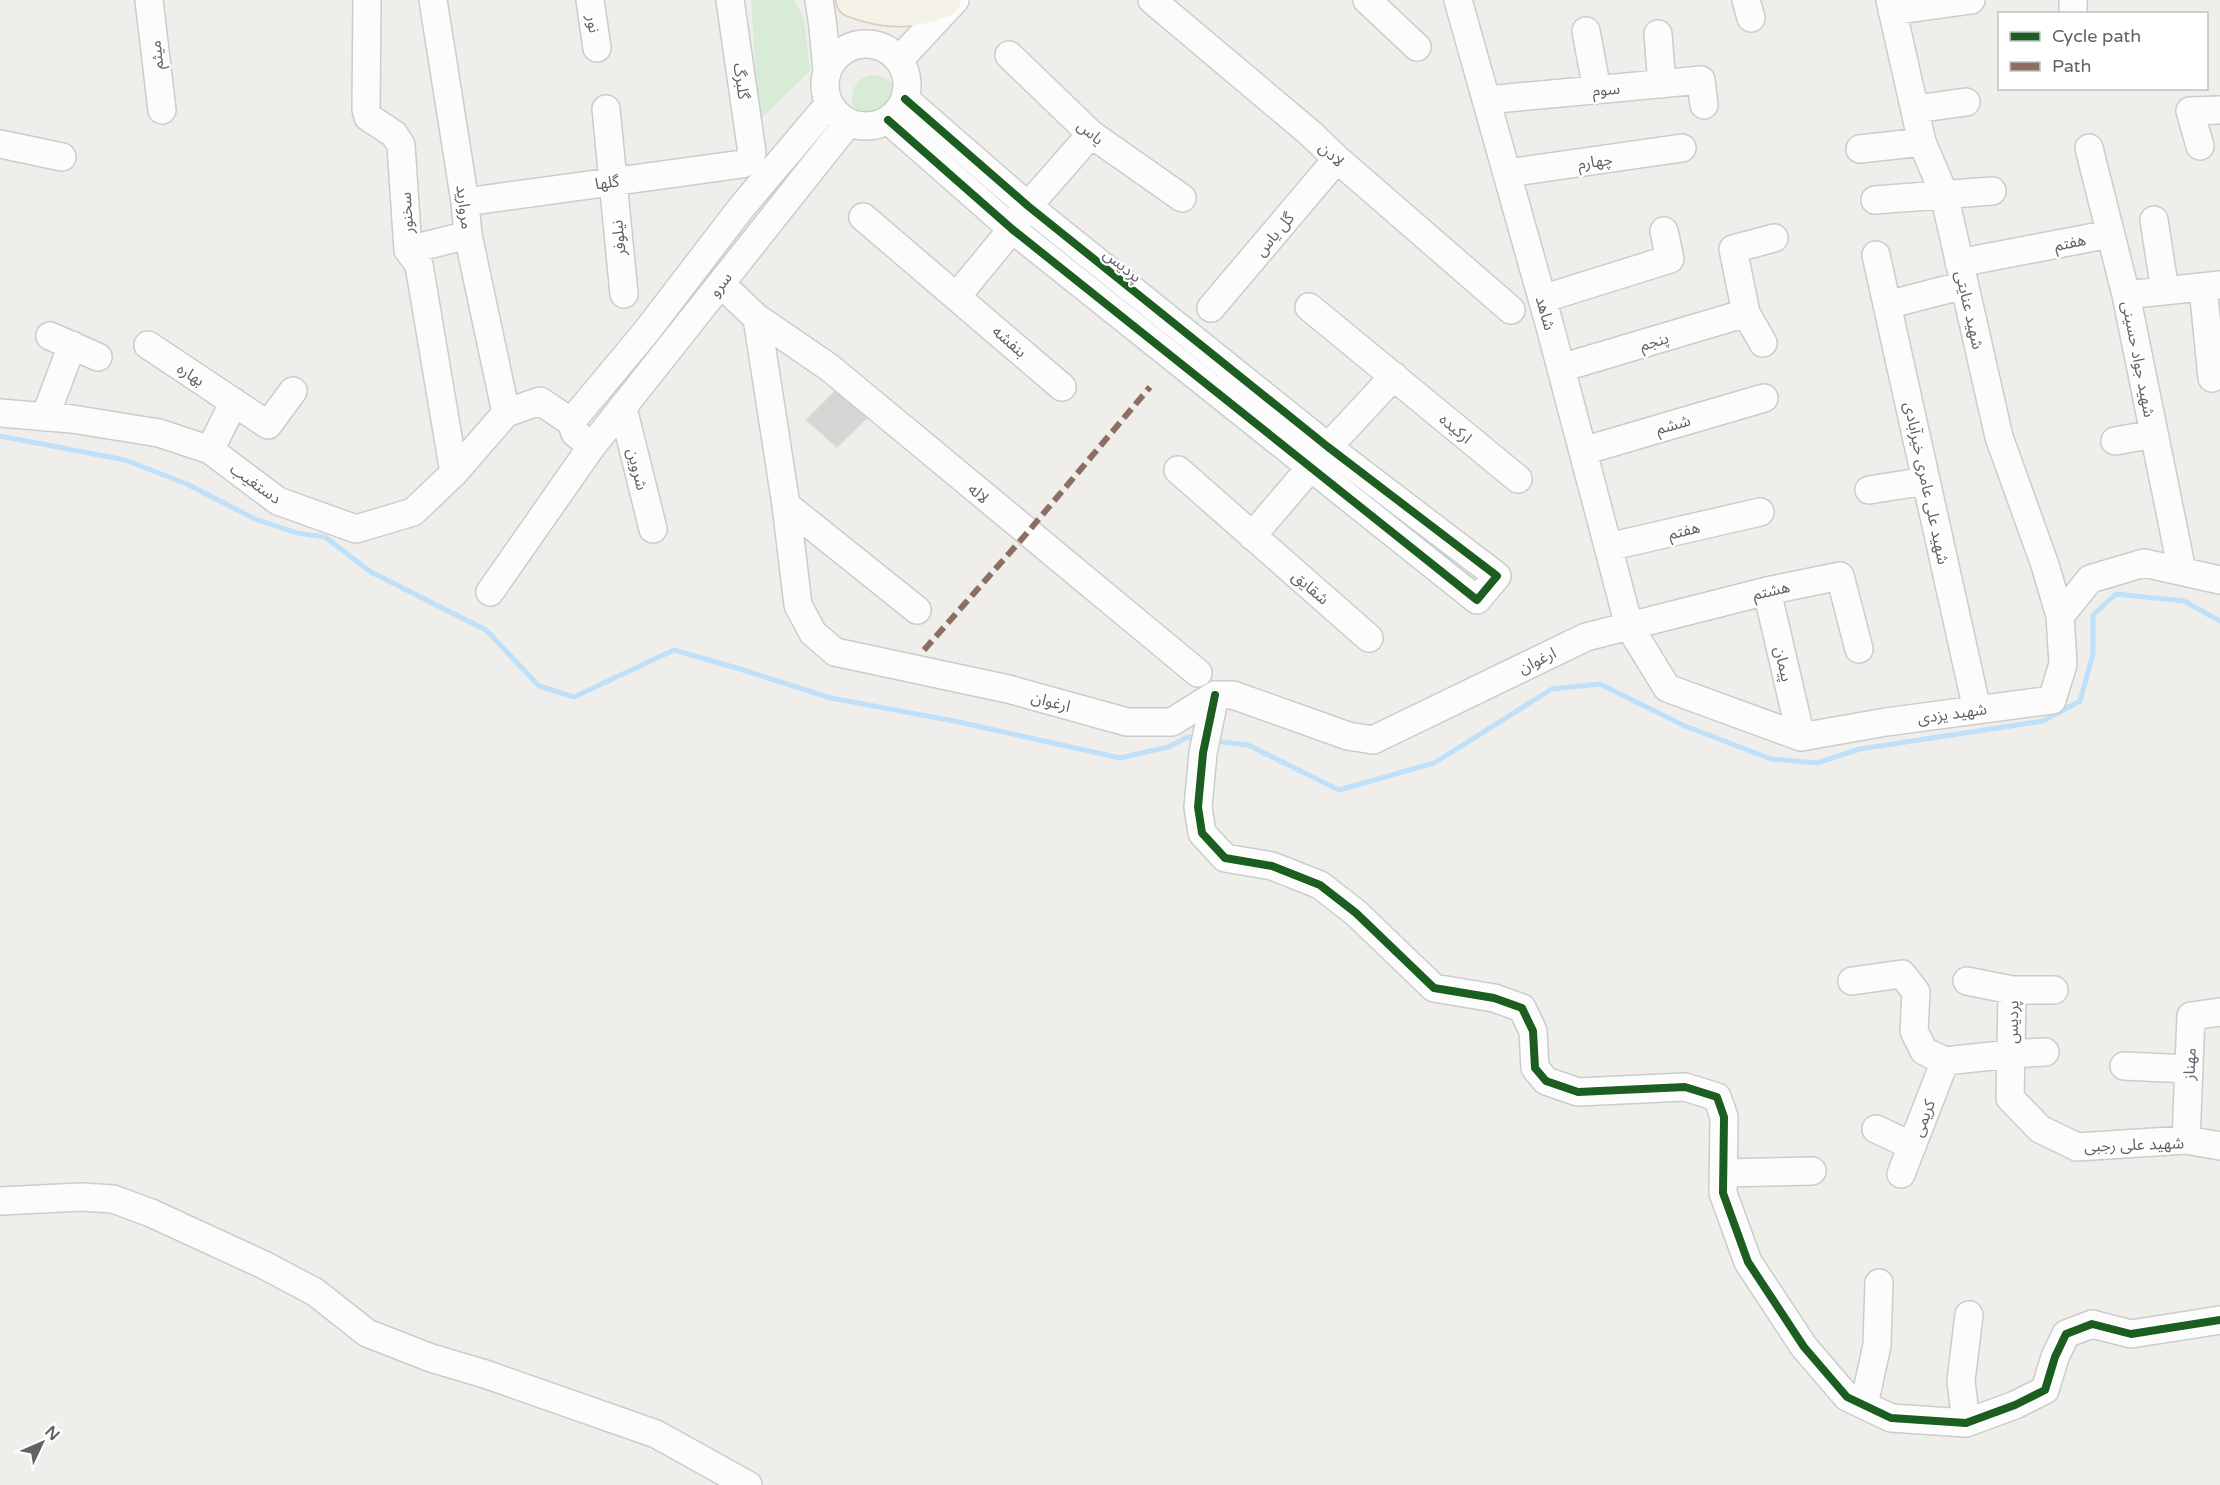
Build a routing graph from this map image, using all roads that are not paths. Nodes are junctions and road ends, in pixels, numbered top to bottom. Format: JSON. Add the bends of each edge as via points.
{"nodes":[{"id":1,"x":149,"y":0,"type":"edge"},
{"id":2,"x":367,"y":0,"type":"edge"},
{"id":3,"x":433,"y":0,"type":"edge"},
{"id":4,"x":590,"y":0,"type":"edge"},
{"id":5,"x":730,"y":0,"type":"edge"},
{"id":6,"x":819,"y":0,"type":"edge"},
{"id":7,"x":853,"y":0,"type":"edge"},
{"id":8,"x":944,"y":0,"type":"edge"},
{"id":9,"x":955,"y":0,"type":"edge"},
{"id":10,"x":1152,"y":0,"type":"edge"},
{"id":11,"x":1367,"y":0,"type":"edge"},
{"id":12,"x":1458,"y":0,"type":"edge"},
{"id":13,"x":1971,"y":0,"type":"edge"},
{"id":14,"x":1891,"y":5,"type":"edge"},
{"id":15,"x":1586,"y":31,"type":"dead end"},
{"id":16,"x":1658,"y":34,"type":"dead end"},
{"id":17,"x":1418,"y":47,"type":"dead end"},
{"id":18,"x":597,"y":48,"type":"dead end"},
{"id":19,"x":1009,"y":55,"type":"dead end"},
{"id":20,"x":899,"y":60,"type":"junction"},
{"id":21,"x":827,"y":72,"type":"junction"},
{"id":22,"x":1662,"y":84,"type":"junction"},
{"id":23,"x":1597,"y":90,"type":"junction"},
{"id":24,"x":905,"y":99,"type":"junction"},
{"id":25,"x":1486,"y":100,"type":"junction"},
{"id":26,"x":1966,"y":102,"type":"dead end"},
{"id":27,"x":829,"y":104,"type":"junction"},
{"id":28,"x":1704,"y":105,"type":"dead end"},
{"id":29,"x":606,"y":109,"type":"dead end"},
{"id":30,"x":162,"y":110,"type":"dead end"},
{"id":31,"x":1916,"y":110,"type":"junction"},
{"id":32,"x":2220,"y":110,"type":"edge"},
{"id":33,"x":888,"y":120,"type":"junction"},
{"id":34,"x":848,"y":123,"type":"junction"},
{"id":35,"x":1091,"y":134,"type":"junction"},
{"id":36,"x":1922,"y":142,"type":"junction"},
{"id":37,"x":0,"y":144,"type":"edge"},
{"id":38,"x":2200,"y":146,"type":"dead end"},
{"id":39,"x":1682,"y":148,"type":"dead end"},
{"id":40,"x":2089,"y":148,"type":"dead end"},
{"id":41,"x":1860,"y":149,"type":"dead end"},
{"id":42,"x":62,"y":157,"type":"dead end"},
{"id":43,"x":1337,"y":159,"type":"junction"},
{"id":44,"x":749,"y":161,"type":"joint"},
{"id":45,"x":1507,"y":173,"type":"junction"},
{"id":46,"x":612,"y":182,"type":"junction"},
{"id":47,"x":1992,"y":191,"type":"dead end"},
{"id":48,"x":1944,"y":194,"type":"junction"},
{"id":49,"x":1182,"y":198,"type":"dead end"},
{"id":50,"x":1875,"y":200,"type":"dead end"},
{"id":51,"x":465,"y":202,"type":"junction"},
{"id":52,"x":1028,"y":206,"type":"junction"},
{"id":53,"x":863,"y":217,"type":"dead end"},
{"id":54,"x":2154,"y":220,"type":"dead end"},
{"id":55,"x":1012,"y":229,"type":"junction"},
{"id":56,"x":1664,"y":231,"type":"dead end"},
{"id":57,"x":2110,"y":234,"type":"junction"},
{"id":58,"x":468,"y":235,"type":"junction"},
{"id":59,"x":1774,"y":238,"type":"dead end"},
{"id":60,"x":408,"y":250,"type":"junction"},
{"id":61,"x":1876,"y":255,"type":"dead end"},
{"id":62,"x":1961,"y":274,"type":"junction"},
{"id":63,"x":721,"y":284,"type":"junction"},
{"id":64,"x":2212,"y":286,"type":"edge"},
{"id":65,"x":2165,"y":291,"type":"junction"},
{"id":66,"x":624,"y":294,"type":"dead end"},
{"id":67,"x":2126,"y":295,"type":"junction"},
{"id":68,"x":957,"y":296,"type":"junction"},
{"id":69,"x":1542,"y":299,"type":"junction"},
{"id":70,"x":1887,"y":304,"type":"junction"},
{"id":71,"x":1309,"y":307,"type":"dead end"},
{"id":72,"x":1211,"y":308,"type":"dead end"},
{"id":73,"x":1511,"y":310,"type":"dead end"},
{"id":74,"x":1746,"y":313,"type":"junction"},
{"id":75,"x":757,"y":318,"type":"junction"},
{"id":76,"x":646,"y":332,"type":"junction"},
{"id":77,"x":1763,"y":343,"type":"dead end"},
{"id":78,"x":148,"y":345,"type":"dead end"},
{"id":79,"x":668,"y":351,"type":"junction"},
{"id":80,"x":98,"y":357,"type":"dead end"},
{"id":81,"x":1561,"y":368,"type":"junction"},
{"id":82,"x":1394,"y":376,"type":"junction"},
{"id":83,"x":2212,"y":378,"type":"dead end"},
{"id":84,"x":1062,"y":387,"type":"dead end"},
{"id":85,"x":293,"y":391,"type":"dead end"},
{"id":86,"x":1764,"y":398,"type":"dead end"},
{"id":87,"x":234,"y":402,"type":"junction"},
{"id":88,"x":622,"y":408,"type":"junction"},
{"id":89,"x":0,"y":413,"type":"edge"},
{"id":90,"x":506,"y":413,"type":"junction"},
{"id":91,"x":45,"y":417,"type":"junction"},
{"id":92,"x":571,"y":422,"type":"junction"},
{"id":93,"x":2154,"y":434,"type":"junction"},
{"id":94,"x":2115,"y":441,"type":"dead end"},
{"id":95,"x":592,"y":446,"type":"junction"},
{"id":96,"x":1328,"y":447,"type":"junction"},
{"id":97,"x":210,"y":450,"type":"junction"},
{"id":98,"x":1583,"y":451,"type":"junction"},
{"id":99,"x":1311,"y":468,"type":"junction"},
{"id":100,"x":1178,"y":470,"type":"dead end"},
{"id":101,"x":454,"y":473,"type":"junction"},
{"id":102,"x":1518,"y":479,"type":"dead end"},
{"id":103,"x":1926,"y":481,"type":"junction"},
{"id":104,"x":1869,"y":490,"type":"dead end"},
{"id":105,"x":786,"y":505,"type":"junction"},
{"id":106,"x":1760,"y":512,"type":"dead end"},
{"id":107,"x":653,"y":529,"type":"dead end"},
{"id":108,"x":1252,"y":536,"type":"junction"},
{"id":109,"x":1608,"y":547,"type":"junction"},
{"id":110,"x":2182,"y":571,"type":"junction"},
{"id":111,"x":2220,"y":580,"type":"edge"},
{"id":112,"x":1767,"y":591,"type":"junction"},
{"id":113,"x":490,"y":592,"type":"dead end"},
{"id":114,"x":917,"y":610,"type":"dead end"},
{"id":115,"x":2060,"y":616,"type":"junction"},
{"id":116,"x":1629,"y":626,"type":"junction"},
{"id":117,"x":1369,"y":638,"type":"dead end"},
{"id":118,"x":1859,"y":649,"type":"dead end"},
{"id":119,"x":1198,"y":673,"type":"dead end"},
{"id":120,"x":1215,"y":695,"type":"junction"},
{"id":121,"x":1977,"y":710,"type":"junction"},
{"id":122,"x":1801,"y":737,"type":"junction"},
{"id":123,"x":1852,"y":981,"type":"dead end"},
{"id":124,"x":1967,"y":981,"type":"dead end"},
{"id":125,"x":2012,"y":990,"type":"junction"},
{"id":126,"x":2054,"y":990,"type":"dead end"},
{"id":127,"x":2220,"y":1012,"type":"edge"},
{"id":128,"x":2045,"y":1052,"type":"dead end"},
{"id":129,"x":2012,"y":1054,"type":"junction"},
{"id":130,"x":1944,"y":1061,"type":"junction"},
{"id":131,"x":2124,"y":1066,"type":"dead end"},
{"id":132,"x":2189,"y":1069,"type":"junction"},
{"id":133,"x":1876,"y":1129,"type":"dead end"},
{"id":134,"x":2186,"y":1140,"type":"junction"},
{"id":135,"x":1912,"y":1146,"type":"junction"},
{"id":136,"x":2220,"y":1146,"type":"edge"},
{"id":137,"x":1812,"y":1171,"type":"dead end"},
{"id":138,"x":1724,"y":1173,"type":"junction"},
{"id":139,"x":1901,"y":1174,"type":"dead end"},
{"id":140,"x":1,"y":1199,"type":"edge"},
{"id":141,"x":1879,"y":1282,"type":"dead end"},
{"id":142,"x":1969,"y":1315,"type":"dead end"},
{"id":143,"x":2220,"y":1320,"type":"edge"},
{"id":144,"x":1864,"y":1405,"type":"junction"},
{"id":145,"x":1966,"y":1423,"type":"junction"},
{"id":146,"x":748,"y":1485,"type":"edge"}],
"edges":[{"from":1,"to":30,"type":"street","name":"میثم"},
{"from":2,"to":60,"type":"street","name":"سخنور","via":[[366,109],[368,117],[394,134],[401,145]]},
{"from":3,"to":51,"type":"street","name":"مروارید"},
{"from":4,"to":18,"type":"street","name":"نور"},
{"from":5,"to":44,"type":"street","name":"گلبرگ","via":[[752,153]]},
{"from":6,"to":21,"type":"street"},
{"from":7,"to":8,"type":"main road","via":[[872,8],[892,10],[916,9]]},
{"from":9,"to":20,"type":"street"},
{"from":10,"to":43,"type":"street","name":"لادن"},
{"from":11,"to":17,"type":"street"},
{"from":12,"to":25,"type":"street","name":"شاهد"},
{"from":13,"to":14,"type":"street"},
{"from":14,"to":31,"type":"street","name":"شهید عنایتی"},
{"from":15,"to":23,"type":"street"},
{"from":16,"to":22,"type":"street"},
{"from":19,"to":35,"type":"street","name":"یاس"},
{"from":20,"to":21,"type":"street","via":[[876,45],[863,44],[838,54]]},
{"from":20,"to":24,"type":"street","via":[[905,72]]},
{"from":21,"to":27,"type":"street","via":[[825,91]]},
{"from":22,"to":23,"type":"street","name":"سوم"},
{"from":22,"to":28,"type":"street","name":"سوم","via":[[1701,80]]},
{"from":23,"to":25,"type":"street","name":"سوم"},
{"from":24,"to":33,"type":"street"},
{"from":24,"to":52,"type":"street","name":"پردیس"},
{"from":25,"to":45,"type":"street","name":"شاهد"},
{"from":26,"to":31,"type":"street"},
{"from":27,"to":34,"type":"street"},
{"from":27,"to":76,"type":"street","name":"سرو","via":[[741,208]]},
{"from":29,"to":46,"type":"street","name":"نیلوفر"},
{"from":31,"to":36,"type":"street","name":"شهید عنایتی"},
{"from":32,"to":38,"type":"street","via":[[2190,111]]},
{"from":33,"to":34,"type":"street","via":[[875,126]]},
{"from":33,"to":55,"type":"street"},
{"from":34,"to":63,"type":"street","name":"سرو"},
{"from":35,"to":49,"type":"street","name":"یاس"},
{"from":35,"to":52,"type":"street"},
{"from":36,"to":41,"type":"street"},
{"from":36,"to":48,"type":"street","name":"شهید عنایتی"},
{"from":37,"to":42,"type":"street"},
{"from":39,"to":45,"type":"street","name":"چهارم"},
{"from":40,"to":57,"type":"street","name":"شهید جواد حسینی"},
{"from":43,"to":72,"type":"street","name":"گل یاس"},
{"from":43,"to":73,"type":"street","name":"لادن"},
{"from":44,"to":46,"type":"street","name":"گلها"},
{"from":45,"to":69,"type":"street","name":"شاهد"},
{"from":46,"to":51,"type":"street","name":"گلها"},
{"from":46,"to":66,"type":"street","name":"نیلوفر"},
{"from":47,"to":48,"type":"street"},
{"from":48,"to":50,"type":"street"},
{"from":48,"to":62,"type":"street","name":"شهید عنایتی"},
{"from":51,"to":58,"type":"street","name":"مروارید"},
{"from":52,"to":55,"type":"street"},
{"from":52,"to":96,"type":"street","name":"پردیس"},
{"from":53,"to":68,"type":"street","name":"بنفشه"},
{"from":54,"to":65,"type":"street"},
{"from":55,"to":68,"type":"street"},
{"from":55,"to":99,"type":"street"},
{"from":56,"to":69,"type":"street","via":[[1670,259]]},
{"from":57,"to":62,"type":"street","name":"هفتم"},
{"from":57,"to":67,"type":"street","name":"شهید جواد حسینی"},
{"from":58,"to":60,"type":"street"},
{"from":58,"to":90,"type":"street","name":"مروارید"},
{"from":59,"to":74,"type":"street","via":[[1733,249]]},
{"from":60,"to":101,"type":"street","name":"سخنور","via":[[419,266]]},
{"from":61,"to":70,"type":"street","name":"شهید علی عامری خیرآبادی"},
{"from":62,"to":70,"type":"street"},
{"from":62,"to":115,"type":"street","name":"شهید عنایتی","via":[[1999,437]]},
{"from":63,"to":75,"type":"street"},
{"from":63,"to":79,"type":"street","name":"سرو"},
{"from":64,"to":65,"type":"street"},
{"from":64,"to":83,"type":"street"},
{"from":65,"to":67,"type":"street"},
{"from":67,"to":93,"type":"street","name":"شهید جواد حسینی"},
{"from":68,"to":84,"type":"street","name":"بنفشه"},
{"from":69,"to":81,"type":"street","name":"شاهد"},
{"from":70,"to":103,"type":"street","name":"شهید علی عامری خیرآبادی"},
{"from":71,"to":82,"type":"street","name":"ارکیده"},
{"from":74,"to":77,"type":"street"},
{"from":74,"to":81,"type":"street","name":"پنجم"},
{"from":75,"to":105,"type":"street","name":"ارغوان"},
{"from":75,"to":119,"type":"street","name":"لاله","via":[[830,368]]},
{"from":76,"to":79,"type":"street"},
{"from":76,"to":92,"type":"street","name":"سرو"},
{"from":78,"to":87,"type":"street","name":"بهاره"},
{"from":79,"to":88,"type":"street","name":"سرو"},
{"from":80,"to":91,"type":"street","via":[[61,340]]},
{"from":81,"to":98,"type":"street","name":"شاهد"},
{"from":82,"to":96,"type":"street"},
{"from":82,"to":102,"type":"street","name":"ارکیده"},
{"from":85,"to":87,"type":"street","name":"بهاره","via":[[268,425]]},
{"from":86,"to":98,"type":"street","name":"ششم"},
{"from":87,"to":97,"type":"street"},
{"from":88,"to":95,"type":"street","name":"سرو"},
{"from":88,"to":107,"type":"street","name":"شروین"},
{"from":89,"to":91,"type":"street","name":"دستغیب"},
{"from":90,"to":92,"type":"street","via":[[540,400]]},
{"from":90,"to":101,"type":"street","name":"دستغیب"},
{"from":91,"to":97,"type":"street","name":"دستغیب","via":[[159,433]]},
{"from":92,"to":95,"type":"street","via":[[575,433]]},
{"from":93,"to":94,"type":"street"},
{"from":93,"to":110,"type":"street","name":"شهید جواد حسینی"},
{"from":95,"to":113,"type":"street","name":"سرو"},
{"from":96,"to":99,"type":"street"},
{"from":96,"to":99,"type":"street","name":"پردیس","via":[[1497,576],[1477,600]]},
{"from":97,"to":101,"type":"street","name":"دستغیب","via":[[278,501],[356,529],[413,512]]},
{"from":98,"to":109,"type":"street","name":"شاهد"},
{"from":99,"to":108,"type":"street"},
{"from":100,"to":108,"type":"street","name":"شقایق"},
{"from":103,"to":104,"type":"street"},
{"from":103,"to":121,"type":"street","name":"شهید علی عامری خیرآبادی"},
{"from":105,"to":114,"type":"street"},
{"from":105,"to":120,"type":"street","name":"ارغوان","via":[[798,605],[813,633],[835,652],[1008,689],[1127,722],[1172,722]]},
{"from":106,"to":109,"type":"street","name":"هفتم"},
{"from":108,"to":117,"type":"street","name":"شقایق"},
{"from":109,"to":116,"type":"street","name":"شاهد"},
{"from":110,"to":111,"type":"street"},
{"from":110,"to":115,"type":"street","via":[[2144,563],[2090,579]]},
{"from":112,"to":116,"type":"street","name":"هشتم"},
{"from":112,"to":118,"type":"street","name":"هشتم","via":[[1840,576]]},
{"from":112,"to":122,"type":"street","name":"پیمان"},
{"from":115,"to":121,"type":"street","name":"شهید یزدی","via":[[2063,664],[2052,700]]},
{"from":116,"to":120,"type":"street","name":"ارغوان","via":[[1586,637],[1373,740],[1348,736],[1233,695]]},
{"from":116,"to":122,"type":"street","via":[[1667,688]]},
{"from":120,"to":138,"type":"street","via":[[1203,753],[1198,807],[1202,833],[1225,858],[1272,866],[1320,885],[1356,913],[1434,988],[1494,998],[1522,1008],[1533,1031],[1535,1068],[1546,1081],[1578,1092],[1685,1088],[1717,1097],[1724,1117]]},
{"from":121,"to":122,"type":"street","name":"شهید یزدی"},
{"from":123,"to":130,"type":"street","via":[[1902,974],[1916,992],[1914,1032],[1924,1052]]},
{"from":124,"to":125,"type":"street"},
{"from":125,"to":126,"type":"street"},
{"from":125,"to":129,"type":"street","name":"پردیس"},
{"from":127,"to":132,"type":"street","name":"مهناز","via":[[2191,1016]]},
{"from":128,"to":129,"type":"street"},
{"from":129,"to":130,"type":"street"},
{"from":129,"to":134,"type":"street","name":"شهید علی رجبی","via":[[2010,1098],[2040,1129],[2078,1147]]},
{"from":130,"to":135,"type":"street","name":"کریمی"},
{"from":131,"to":132,"type":"street"},
{"from":132,"to":134,"type":"street","name":"مهناز"},
{"from":133,"to":135,"type":"street"},
{"from":134,"to":136,"type":"street","name":"شهید علی رجبی"},
{"from":135,"to":139,"type":"street","name":"کریمی"},
{"from":137,"to":138,"type":"street"},
{"from":138,"to":144,"type":"street","via":[[1723,1193],[1748,1262],[1804,1347],[1847,1397]]},
{"from":140,"to":146,"type":"street","via":[[113,1199],[151,1213],[315,1292],[367,1334],[656,1434]]},
{"from":141,"to":144,"type":"street","via":[[1877,1345]]},
{"from":142,"to":145,"type":"street","via":[[1961,1382]]},
{"from":143,"to":145,"type":"street","via":[[2131,1334],[2092,1324],[2066,1334],[2045,1390]]},
{"from":144,"to":145,"type":"street","via":[[1891,1418]]}]}
